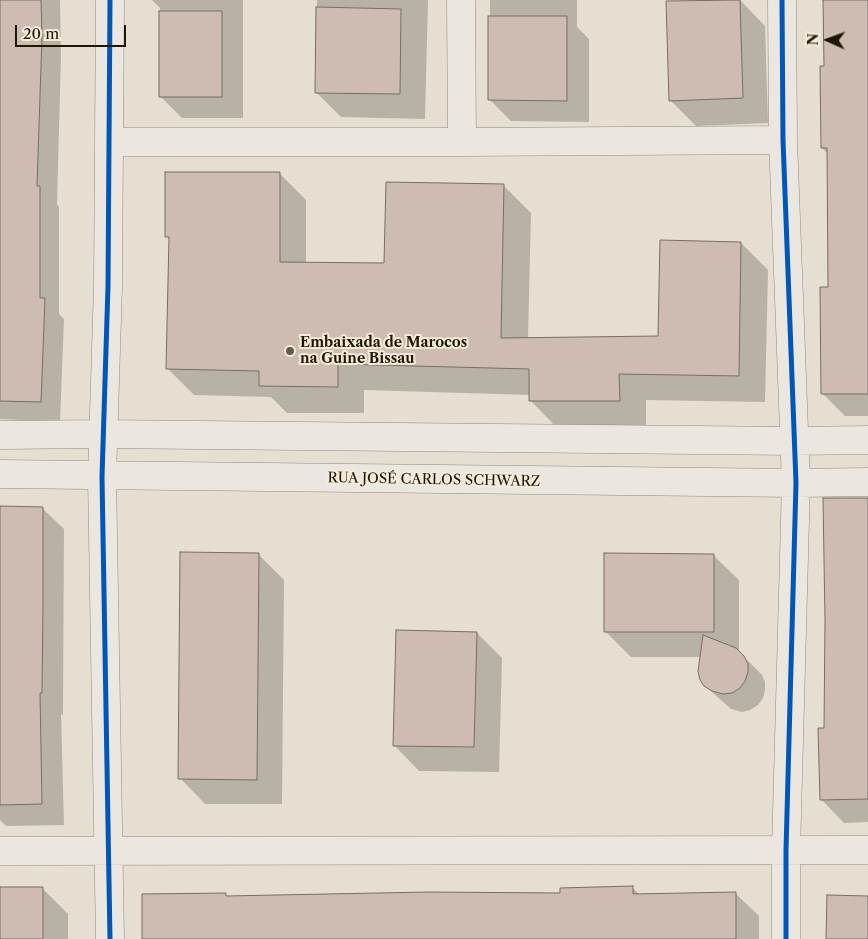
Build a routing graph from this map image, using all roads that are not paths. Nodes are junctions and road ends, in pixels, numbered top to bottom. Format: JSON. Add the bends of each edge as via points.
{"nodes":[{"id":1,"x":110,"y":0,"type":"edge"},
{"id":2,"x":461,"y":0,"type":"edge"},
{"id":3,"x":782,"y":0,"type":"edge"},
{"id":4,"x":783,"y":140,"type":"junction"},
{"id":5,"x":110,"y":142,"type":"junction"},
{"id":6,"x":462,"y":142,"type":"junction"},
{"id":7,"x":0,"y":434,"type":"edge"},
{"id":8,"x":103,"y":434,"type":"junction"},
{"id":9,"x":868,"y":440,"type":"edge"},
{"id":10,"x":793,"y":441,"type":"junction"},
{"id":11,"x":0,"y":474,"type":"edge"},
{"id":12,"x":102,"y":476,"type":"junction"},
{"id":13,"x":868,"y":482,"type":"edge"},
{"id":14,"x":796,"y":483,"type":"junction"},
{"id":15,"x":108,"y":850,"type":"junction"},
{"id":16,"x":786,"y":850,"type":"junction"},
{"id":17,"x":868,"y":850,"type":"edge"},
{"id":18,"x":0,"y":851,"type":"edge"},
{"id":19,"x":110,"y":939,"type":"edge"},
{"id":20,"x":786,"y":939,"type":"edge"}],
"edges":[{"from":1,"to":5,"type":"street"},
{"from":2,"to":6,"type":"street"},
{"from":3,"to":4,"type":"street"},
{"from":4,"to":6,"type":"street"},
{"from":4,"to":10,"type":"street"},
{"from":5,"to":6,"type":"street"},
{"from":5,"to":8,"type":"street"},
{"from":7,"to":8,"type":"street"},
{"from":8,"to":10,"type":"street"},
{"from":8,"to":12,"type":"street"},
{"from":9,"to":10,"type":"street"},
{"from":10,"to":14,"type":"street"},
{"from":11,"to":12,"type":"street","name":"RUA JOSÉ CARLOS SCHWARZ"},
{"from":12,"to":14,"type":"street","name":"RUA JOSÉ CARLOS SCHWARZ"},
{"from":12,"to":15,"type":"street"},
{"from":13,"to":14,"type":"street","name":"RUA JOSÉ CARLOS SCHWARZ"},
{"from":14,"to":16,"type":"street"},
{"from":15,"to":16,"type":"street"},
{"from":15,"to":18,"type":"street"},
{"from":15,"to":19,"type":"street"},
{"from":16,"to":17,"type":"street"},
{"from":16,"to":20,"type":"street"}]}
